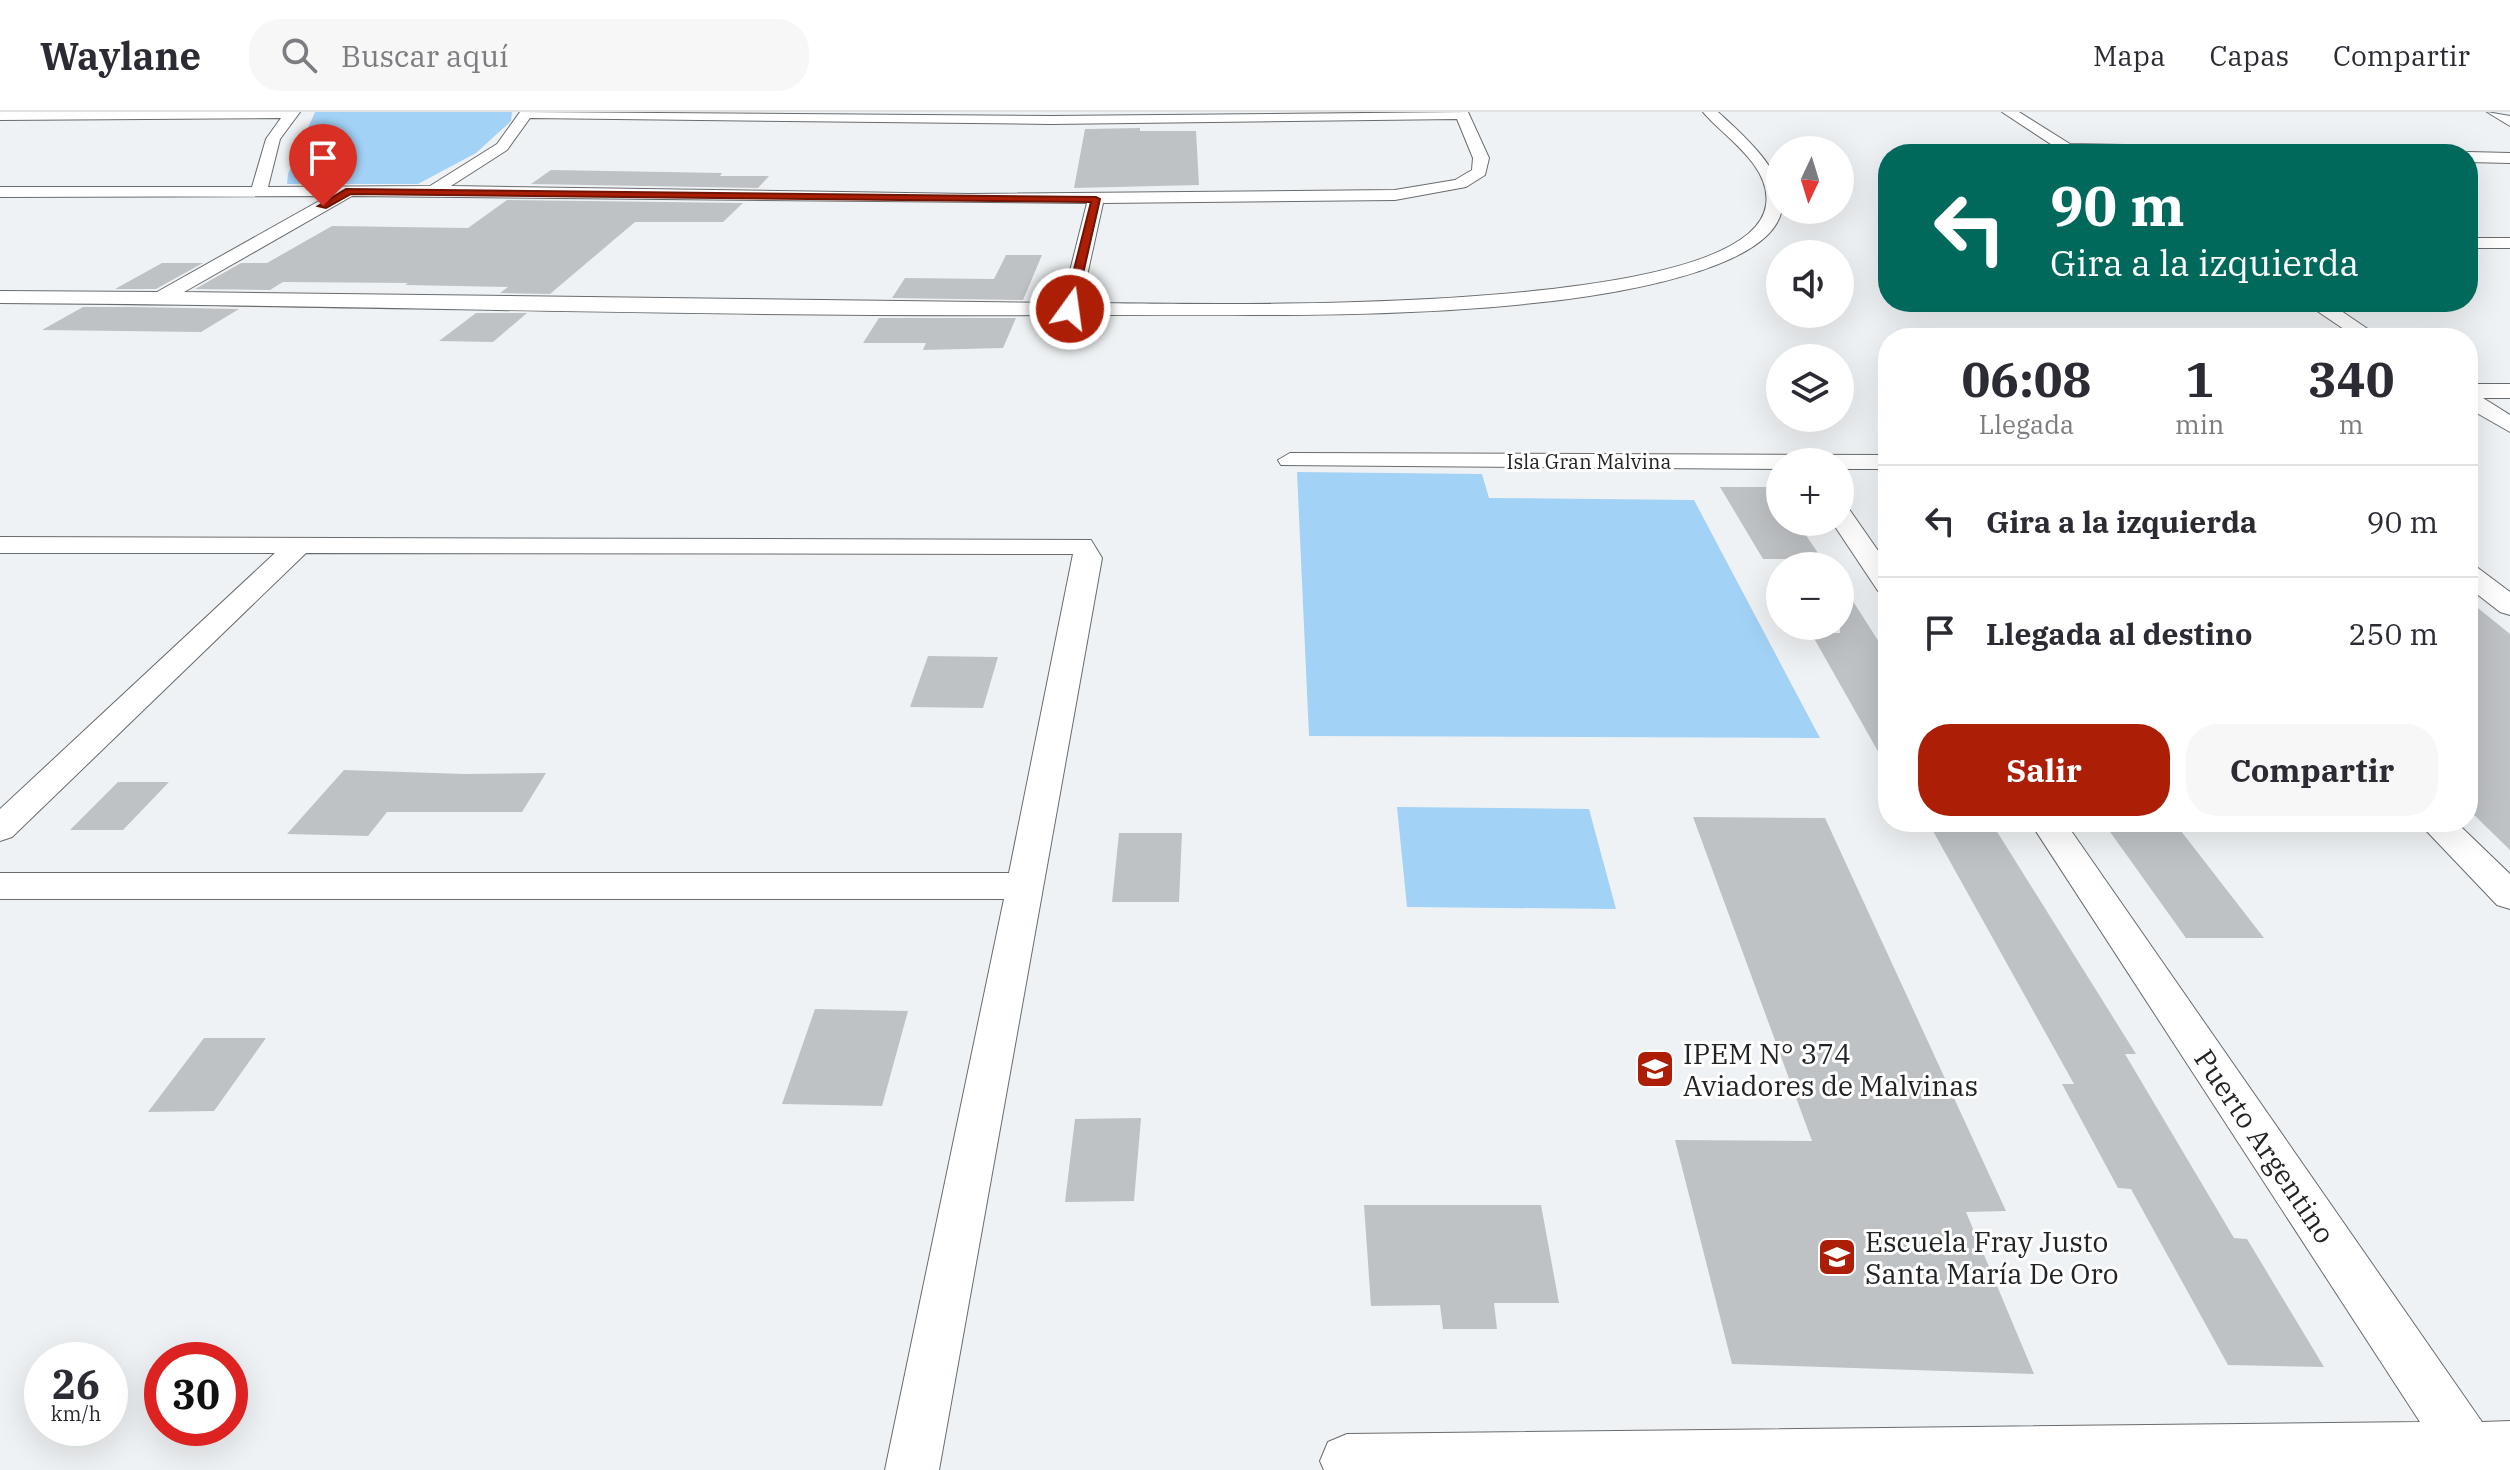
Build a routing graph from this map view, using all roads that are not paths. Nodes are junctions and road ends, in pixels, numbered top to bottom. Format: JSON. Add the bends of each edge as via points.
{"nodes":[{"id":1,"x":1710,"y":112,"type":"edge"},
{"id":2,"x":2009,"y":112,"type":"edge"},
{"id":3,"x":2494,"y":112,"type":"edge"},
{"id":4,"x":292,"y":113,"type":"edge"},
{"id":5,"x":527,"y":113,"type":"edge"},
{"id":6,"x":1462,"y":114,"type":"edge"},
{"id":7,"x":0,"y":116,"type":"edge"},
{"id":8,"x":2510,"y":122,"type":"edge"},
{"id":9,"x":2060,"y":144,"type":"edge"},
{"id":10,"x":2478,"y":157,"type":"edge"},
{"id":11,"x":2510,"y":158,"type":"edge"},
{"id":12,"x":259,"y":190,"type":"junction"},
{"id":13,"x":349,"y":191,"type":"junction"},
{"id":14,"x":432,"y":191,"type":"junction"},
{"id":15,"x":0,"y":192,"type":"edge"},
{"id":16,"x":1096,"y":199,"type":"junction"},
{"id":17,"x":2478,"y":243,"type":"edge"},
{"id":18,"x":2510,"y":243,"type":"edge"},
{"id":19,"x":0,"y":297,"type":"edge"},
{"id":20,"x":162,"y":297,"type":"junction"},
{"id":21,"x":1070,"y":309,"type":"junction"},
{"id":22,"x":2330,"y":312,"type":"edge"},
{"id":23,"x":2355,"y":328,"type":"edge"},
{"id":24,"x":2478,"y":391,"type":"edge"},
{"id":25,"x":2510,"y":391,"type":"edge"},
{"id":26,"x":2478,"y":404,"type":"edge"},
{"id":27,"x":2510,"y":425,"type":"edge"},
{"id":28,"x":1290,"y":460,"type":"dead end"},
{"id":29,"x":1766,"y":462,"type":"edge"},
{"id":30,"x":1854,"y":462,"type":"edge"},
{"id":31,"x":1878,"y":462,"type":"edge"},
{"id":32,"x":1854,"y":535,"type":"edge"},
{"id":33,"x":0,"y":545,"type":"edge"},
{"id":34,"x":299,"y":545,"type":"junction"},
{"id":35,"x":1878,"y":570,"type":"edge"},
{"id":36,"x":2478,"y":582,"type":"edge"},
{"id":37,"x":2510,"y":606,"type":"edge"},
{"id":38,"x":0,"y":829,"type":"edge"},
{"id":39,"x":2054,"y":832,"type":"edge"},
{"id":40,"x":2445,"y":832,"type":"edge"},
{"id":41,"x":0,"y":886,"type":"edge"},
{"id":42,"x":1025,"y":886,"type":"junction"},
{"id":43,"x":2510,"y":896,"type":"edge"},
{"id":44,"x":2487,"y":1456,"type":"edge"},
{"id":45,"x":1347,"y":1461,"type":"dead end"},
{"id":46,"x":912,"y":1470,"type":"edge"}],
"edges":[{"from":1,"to":21,"type":"street","via":[[1762,166],[1776,199],[1760,231],[1724,255],[1695,266],[1604,287],[1478,301]]},
{"from":2,"to":9,"type":"street"},
{"from":3,"to":8,"type":"street"},
{"from":4,"to":7,"type":"street"},
{"from":4,"to":12,"type":"street","via":[[273,139]]},
{"from":5,"to":6,"type":"street","via":[[1007,120]]},
{"from":5,"to":14,"type":"street","via":[[495,153]]},
{"from":6,"to":16,"type":"street","via":[[1482,164],[1471,179],[1440,190],[1366,197]]},
{"from":10,"to":11,"type":"street"},
{"from":12,"to":13,"type":"street"},
{"from":12,"to":15,"type":"street"},
{"from":13,"to":14,"type":"street"},
{"from":13,"to":20,"type":"street"},
{"from":14,"to":16,"type":"street"},
{"from":16,"to":21,"type":"street"},
{"from":17,"to":18,"type":"street"},
{"from":19,"to":20,"type":"street"},
{"from":20,"to":21,"type":"street","via":[[597,308]]},
{"from":22,"to":23,"type":"street"},
{"from":24,"to":25,"type":"street"},
{"from":26,"to":27,"type":"street"},
{"from":28,"to":29,"type":"street","name":"Isla Gran Malvina"},
{"from":30,"to":31,"type":"street","name":"Isla Gran Malvina"},
{"from":32,"to":35,"type":"street"},
{"from":33,"to":34,"type":"street"},
{"from":34,"to":38,"type":"street"},
{"from":34,"to":42,"type":"street","via":[[1082,546],[1088,558]]},
{"from":36,"to":37,"type":"street"},
{"from":39,"to":44,"type":"street","name":"Puerto Argentino"},
{"from":40,"to":43,"type":"street"},
{"from":41,"to":42,"type":"street"},
{"from":42,"to":46,"type":"street"},
{"from":44,"to":45,"type":"street"}]}
